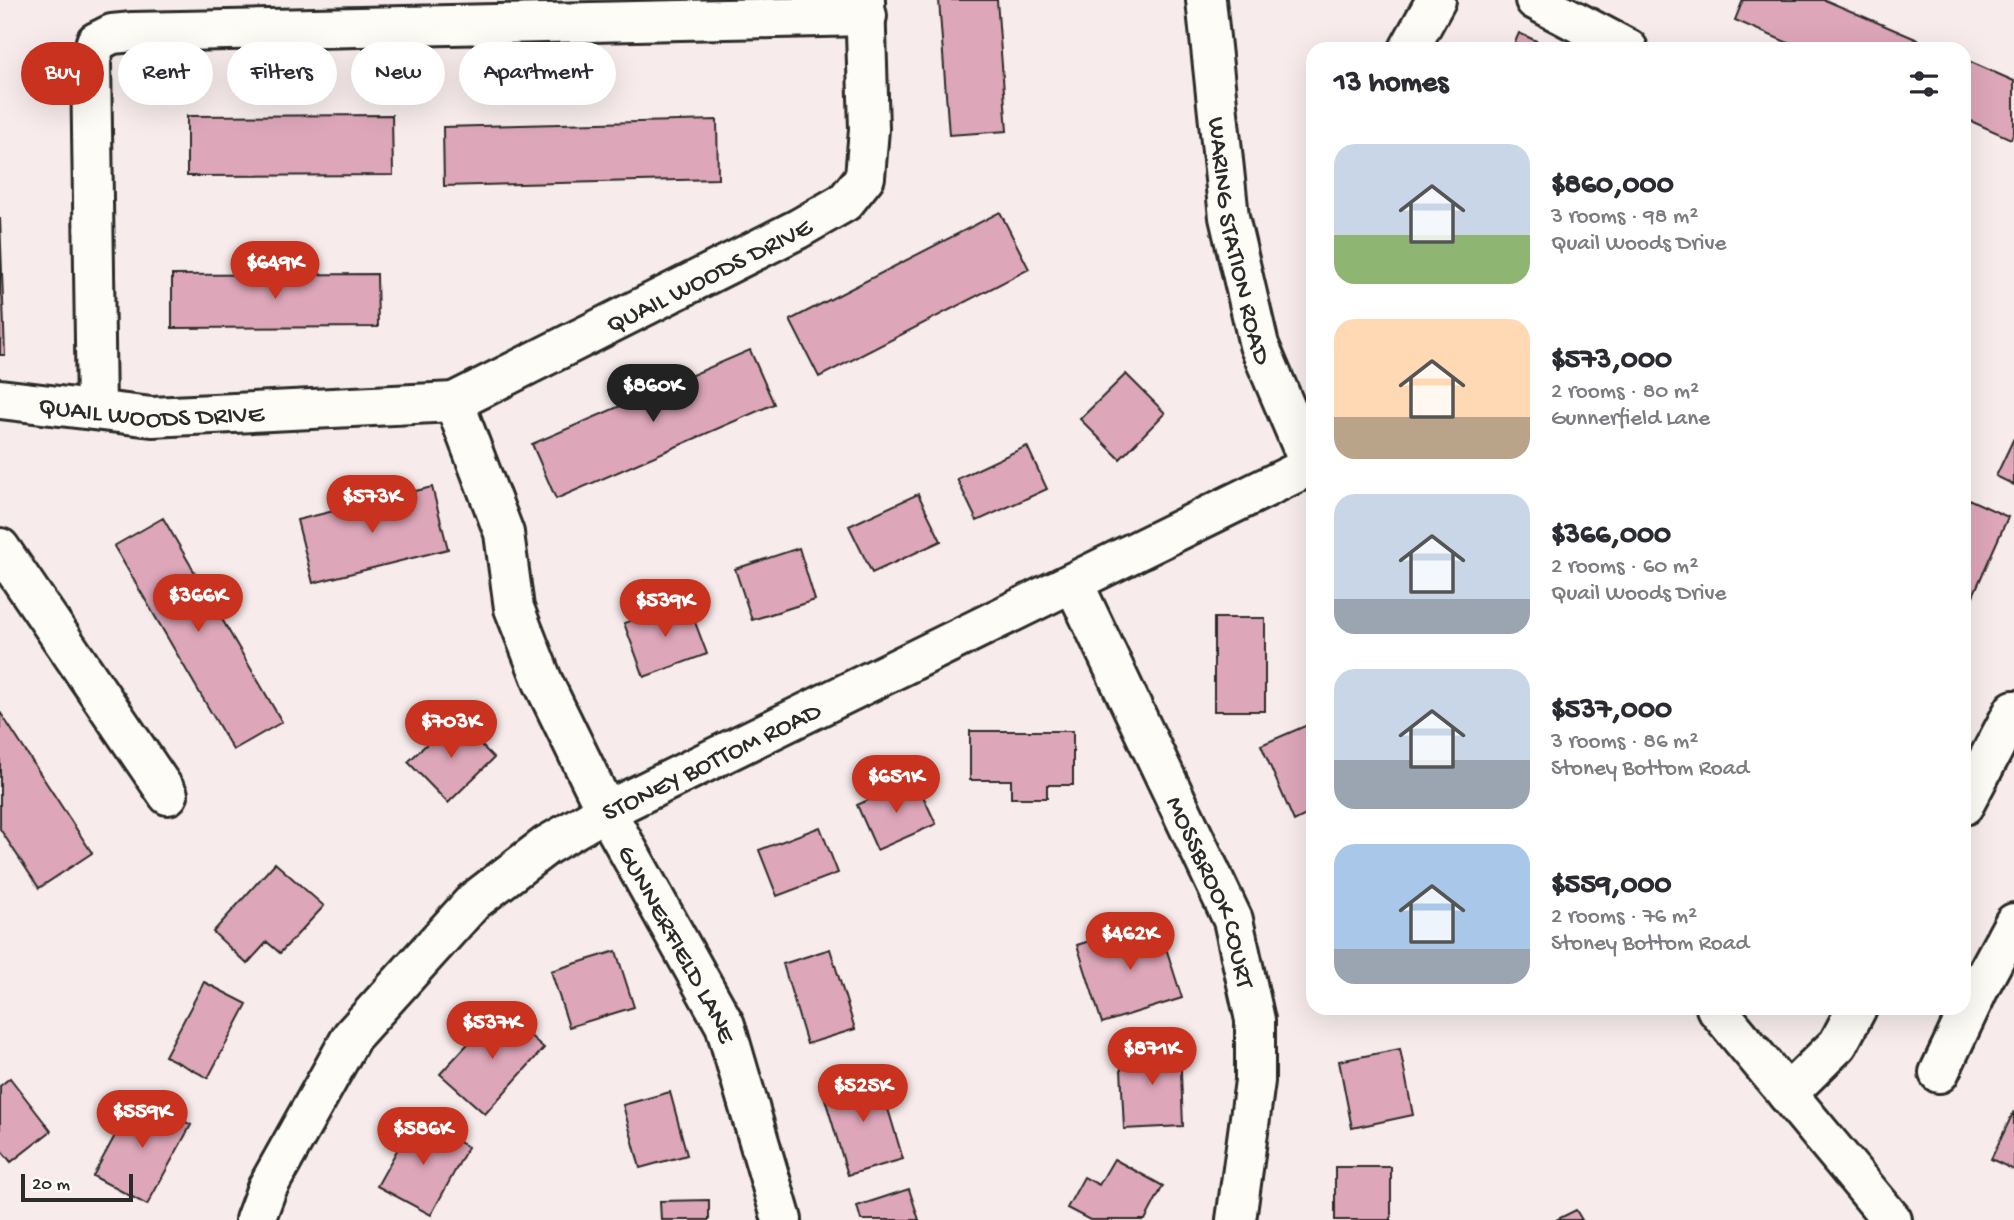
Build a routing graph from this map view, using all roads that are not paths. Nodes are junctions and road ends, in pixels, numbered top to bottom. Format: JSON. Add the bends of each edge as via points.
{"nodes":[{"id":1,"x":1206,"y":0,"type":"edge"},
{"id":2,"x":1436,"y":0,"type":"edge"},
{"id":3,"x":1535,"y":0,"type":"edge"},
{"id":4,"x":866,"y":8,"type":"edge"},
{"id":5,"x":1413,"y":42,"type":"edge"},
{"id":6,"x":1615,"y":42,"type":"edge"},
{"id":7,"x":0,"y":399,"type":"edge"},
{"id":8,"x":454,"y":402,"type":"junction"},
{"id":9,"x":96,"y":410,"type":"junction"},
{"id":10,"x":1306,"y":453,"type":"edge"},
{"id":11,"x":1306,"y":470,"type":"edge"},
{"id":12,"x":0,"y":548,"type":"edge"},
{"id":13,"x":1074,"y":584,"type":"junction"},
{"id":14,"x":2014,"y":711,"type":"edge"},
{"id":15,"x":1971,"y":793,"type":"edge"},
{"id":16,"x":168,"y":795,"type":"dead end"},
{"id":17,"x":606,"y":811,"type":"junction"},
{"id":18,"x":2014,"y":923,"type":"edge"},
{"id":19,"x":1973,"y":977,"type":"edge"},
{"id":20,"x":1722,"y":1015,"type":"edge"},
{"id":21,"x":1853,"y":1015,"type":"edge"},
{"id":22,"x":1959,"y":1015,"type":"edge"},
{"id":23,"x":1938,"y":1073,"type":"dead end"},
{"id":24,"x":1787,"y":1094,"type":"junction"},
{"id":25,"x":255,"y":1220,"type":"edge"},
{"id":26,"x":782,"y":1220,"type":"edge"},
{"id":27,"x":1236,"y":1220,"type":"edge"},
{"id":28,"x":1892,"y":1220,"type":"edge"}],
"edges":[{"from":1,"to":10,"type":"street","name":"WARING STATION ROAD","via":[[1229,217],[1259,345]]},
{"from":2,"to":5,"type":"street"},
{"from":3,"to":6,"type":"street"},
{"from":4,"to":8,"type":"street","name":"QUAIL WOODS DRIVE","via":[[869,129],[865,177],[845,202]]},
{"from":4,"to":9,"type":"street","via":[[134,32],[112,34],[96,42],[92,60]]},
{"from":7,"to":9,"type":"street","name":"QUAIL WOODS DRIVE"},
{"from":8,"to":9,"type":"street","name":"QUAIL WOODS DRIVE","via":[[152,416]]},
{"from":8,"to":17,"type":"street","name":"GUNNERFIELD LANE","via":[[504,533],[514,608],[543,682]]},
{"from":11,"to":13,"type":"street","name":"STONEY BOTTOM ROAD"},
{"from":12,"to":16,"type":"street"},
{"from":13,"to":17,"type":"street","name":"STONEY BOTTOM ROAD"},
{"from":13,"to":27,"type":"street","name":"MOSSBROOK COURT","via":[[1233,920],[1255,1020],[1255,1081]]},
{"from":14,"to":15,"type":"street"},
{"from":17,"to":25,"type":"street","name":"STONEY BOTTOM ROAD","via":[[547,845],[474,901],[352,1037],[267,1188]]},
{"from":17,"to":26,"type":"street","name":"GUNNERFIELD LANE","via":[[725,1025]]},
{"from":18,"to":19,"type":"street"},
{"from":20,"to":24,"type":"street"},
{"from":21,"to":24,"type":"street","via":[[1838,1044]]},
{"from":22,"to":23,"type":"street"},
{"from":24,"to":28,"type":"street"}]}
